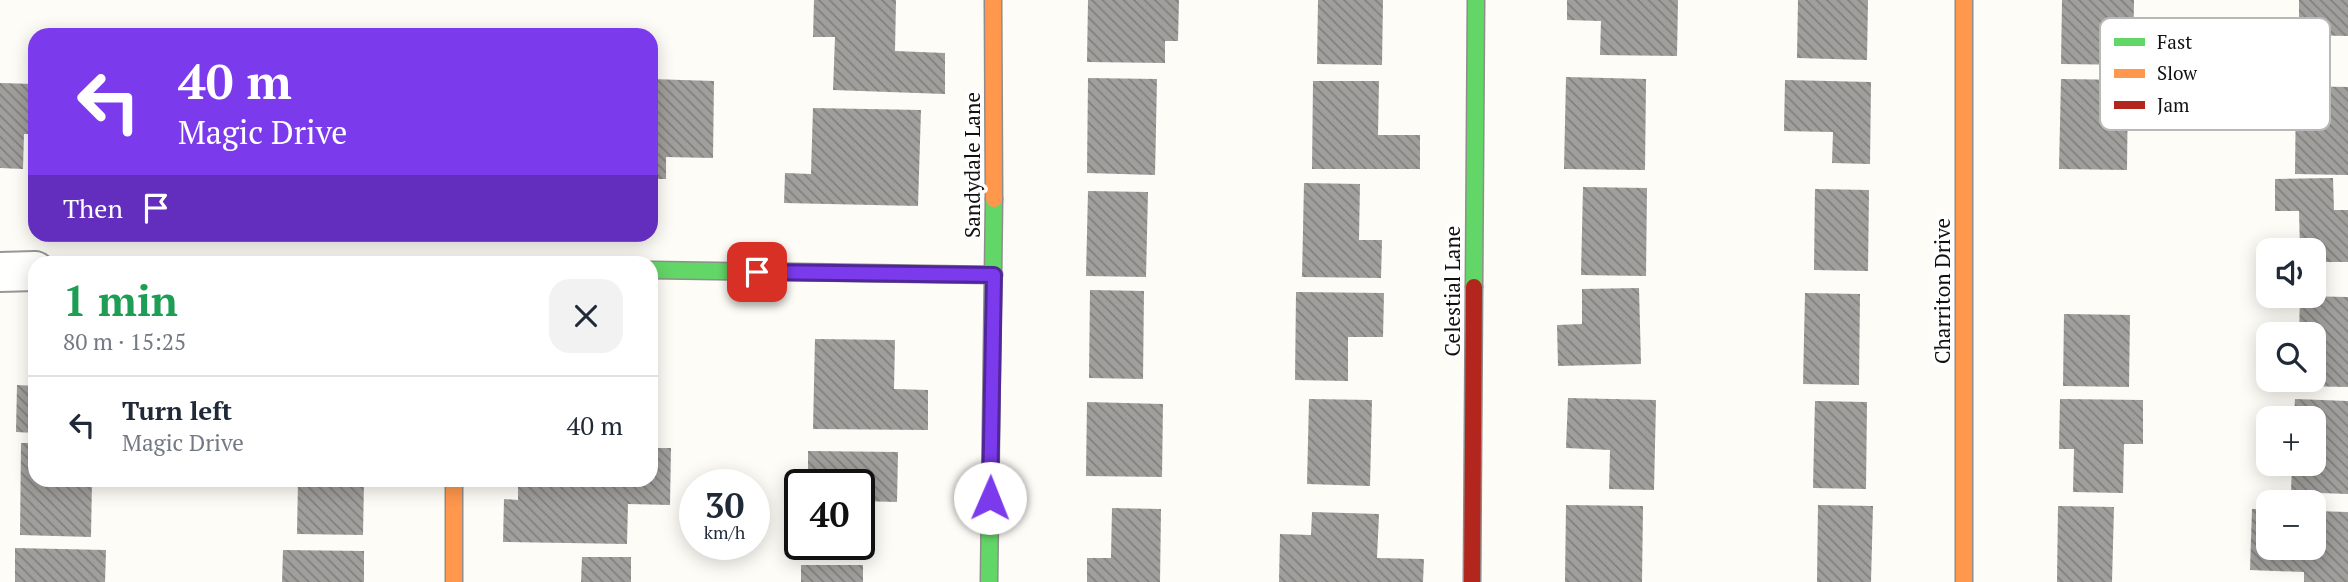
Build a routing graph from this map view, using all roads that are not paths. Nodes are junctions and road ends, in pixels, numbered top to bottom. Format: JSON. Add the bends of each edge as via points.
{"nodes":[{"id":1,"x":993,"y":0,"type":"edge"},
{"id":2,"x":1476,"y":0,"type":"edge"},
{"id":3,"x":1964,"y":0,"type":"edge"},
{"id":4,"x":658,"y":270,"type":"edge"},
{"id":5,"x":28,"y":271,"type":"edge"},
{"id":6,"x":0,"y":272,"type":"edge"},
{"id":7,"x":994,"y":275,"type":"junction"},
{"id":8,"x":454,"y":487,"type":"edge"},
{"id":9,"x":454,"y":582,"type":"edge"},
{"id":10,"x":989,"y":582,"type":"edge"},
{"id":11,"x":1472,"y":582,"type":"edge"},
{"id":12,"x":1964,"y":582,"type":"edge"}],
"edges":[{"from":1,"to":7,"type":"street","name":"Sandydale Lane"},
{"from":2,"to":11,"type":"street","name":"Celestial Lane"},
{"from":3,"to":12,"type":"street","name":"Charriton Drive"},
{"from":4,"to":7,"type":"street"},
{"from":5,"to":6,"type":"street"},
{"from":7,"to":10,"type":"street","name":"Sandydale Lane"},
{"from":8,"to":9,"type":"street"}]}
